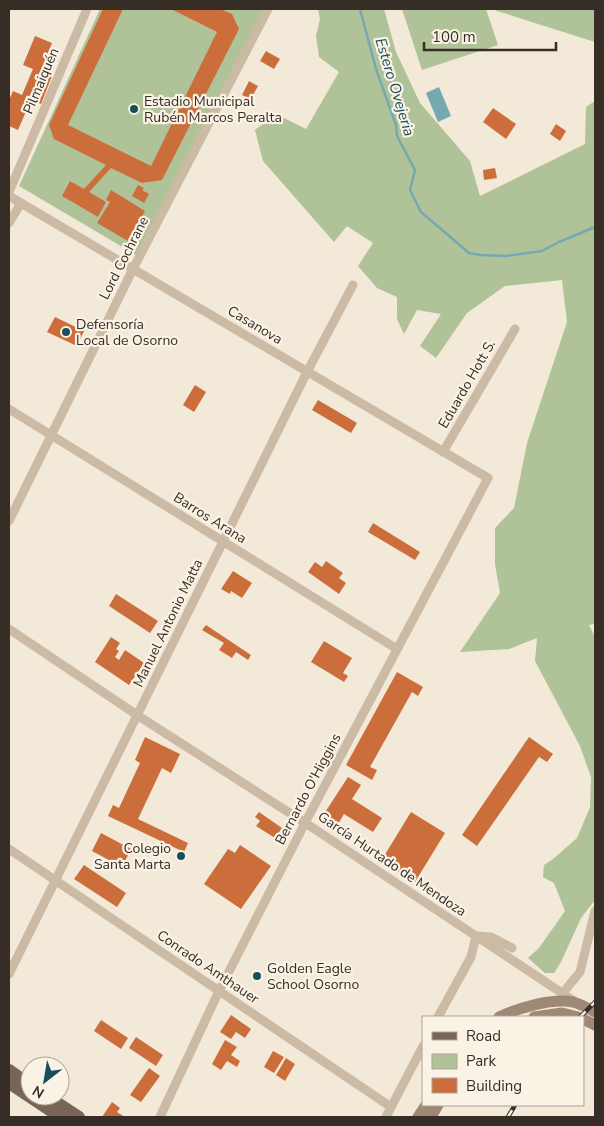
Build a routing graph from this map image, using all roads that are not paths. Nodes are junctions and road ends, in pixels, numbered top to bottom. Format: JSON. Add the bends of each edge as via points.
{"nodes":[{"id":1,"x":87,"y":9,"type":"edge"},
{"id":2,"x":268,"y":9,"type":"edge"},
{"id":3,"x":9,"y":192,"type":"edge"},
{"id":4,"x":9,"y":196,"type":"edge"},
{"id":5,"x":21,"y":203,"type":"junction"},
{"id":6,"x":9,"y":223,"type":"edge"},
{"id":7,"x":133,"y":269,"type":"junction"},
{"id":8,"x":353,"y":285,"type":"dead end"},
{"id":9,"x":515,"y":329,"type":"dead end"},
{"id":10,"x":307,"y":372,"type":"junction"},
{"id":11,"x":9,"y":409,"type":"edge"},
{"id":12,"x":51,"y":436,"type":"junction"},
{"id":13,"x":443,"y":452,"type":"junction"},
{"id":14,"x":488,"y":478,"type":"joint"},
{"id":15,"x":9,"y":521,"type":"edge"},
{"id":16,"x":223,"y":542,"type":"junction"},
{"id":17,"x":9,"y":629,"type":"edge"},
{"id":18,"x":397,"y":649,"type":"junction"},
{"id":19,"x":137,"y":714,"type":"junction"},
{"id":20,"x":305,"y":823,"type":"junction"},
{"id":21,"x":9,"y":849,"type":"edge"},
{"id":22,"x":55,"y":880,"type":"junction"},
{"id":23,"x":595,"y":911,"type":"edge"},
{"id":24,"x":476,"y":936,"type":"junction"},
{"id":25,"x":512,"y":948,"type":"dead end"},
{"id":26,"x":9,"y":974,"type":"edge"},
{"id":27,"x":219,"y":991,"type":"junction"},
{"id":28,"x":562,"y":994,"type":"junction"},
{"id":29,"x":578,"y":1003,"type":"junction"},
{"id":30,"x":595,"y":1012,"type":"edge"},
{"id":31,"x":439,"y":1016,"type":"edge"},
{"id":32,"x":501,"y":1016,"type":"edge"},
{"id":33,"x":541,"y":1016,"type":"edge"},
{"id":34,"x":575,"y":1016,"type":"edge"},
{"id":35,"x":422,"y":1048,"type":"edge"},
{"id":36,"x":9,"y":1070,"type":"edge"},
{"id":37,"x":20,"y":1077,"type":"edge"},
{"id":38,"x":9,"y":1082,"type":"edge"},
{"id":39,"x":62,"y":1106,"type":"edge"},
{"id":40,"x":425,"y":1106,"type":"edge"},
{"id":41,"x":437,"y":1106,"type":"edge"},
{"id":42,"x":391,"y":1107,"type":"junction"},
{"id":43,"x":60,"y":1117,"type":"edge"},
{"id":44,"x":79,"y":1117,"type":"edge"},
{"id":45,"x":160,"y":1117,"type":"edge"},
{"id":46,"x":386,"y":1117,"type":"edge"},
{"id":47,"x":418,"y":1117,"type":"edge"},
{"id":48,"x":431,"y":1117,"type":"edge"}],
"edges":[{"from":1,"to":3,"type":"street","name":"Pilmaiquén"},
{"from":2,"to":7,"type":"street","name":"Lord Cochrane"},
{"from":4,"to":5,"type":"street","name":"Casanova"},
{"from":5,"to":6,"type":"street"},
{"from":5,"to":7,"type":"street","name":"Casanova"},
{"from":7,"to":10,"type":"street","name":"Casanova"},
{"from":7,"to":12,"type":"street","name":"Lord Cochrane"},
{"from":8,"to":10,"type":"street","name":"Manuel Antonio Matta"},
{"from":9,"to":13,"type":"street","name":"Eduardo Hott S."},
{"from":10,"to":13,"type":"street","name":"Casanova"},
{"from":10,"to":16,"type":"street","name":"Manuel Antonio Matta"},
{"from":11,"to":12,"type":"street","name":"Barros Arana"},
{"from":12,"to":15,"type":"street","name":"Lord Cochrane"},
{"from":12,"to":16,"type":"street","name":"Barros Arana"},
{"from":13,"to":14,"type":"street","name":"Casanova"},
{"from":14,"to":18,"type":"street","name":"Bernardo O'Higgins"},
{"from":16,"to":18,"type":"street","name":"Barros Arana"},
{"from":16,"to":19,"type":"street","name":"Manuel Antonio Matta"},
{"from":17,"to":19,"type":"street","name":"García Hurtado de Mendoza"},
{"from":18,"to":20,"type":"street","name":"Bernardo O'Higgins"},
{"from":19,"to":20,"type":"street","name":"García Hurtado de Mendoza"},
{"from":19,"to":22,"type":"street","name":"Manuel Antonio Matta"},
{"from":20,"to":24,"type":"street","name":"García Hurtado de Mendoza"},
{"from":20,"to":27,"type":"street","name":"Bernardo O'Higgins"},
{"from":21,"to":22,"type":"street","name":"Conrado Amthauer"},
{"from":22,"to":26,"type":"street","name":"Manuel Antonio Matta"},
{"from":22,"to":27,"type":"street","name":"Conrado Amthauer"},
{"from":23,"to":28,"type":"street","via":[[580,972]]},
{"from":24,"to":25,"type":"street","name":"García Hurtado de Mendoza","via":[[491,937]]},
{"from":24,"to":28,"type":"street"},
{"from":24,"to":31,"type":"street","via":[[471,957]]},
{"from":27,"to":42,"type":"street","name":"Conrado Amthauer"},
{"from":27,"to":45,"type":"street","name":"Bernardo O'Higgins"},
{"from":28,"to":29,"type":"street"},
{"from":29,"to":30,"type":"main road"},
{"from":29,"to":32,"type":"main road","via":[[557,1001]]},
{"from":33,"to":34,"type":"main road","via":[[562,1013]]},
{"from":35,"to":42,"type":"street"},
{"from":36,"to":37,"type":"main road"},
{"from":38,"to":43,"type":"main road"},
{"from":39,"to":44,"type":"main road"},
{"from":40,"to":47,"type":"main road"},
{"from":41,"to":48,"type":"main road"},
{"from":42,"to":46,"type":"street"}]}
